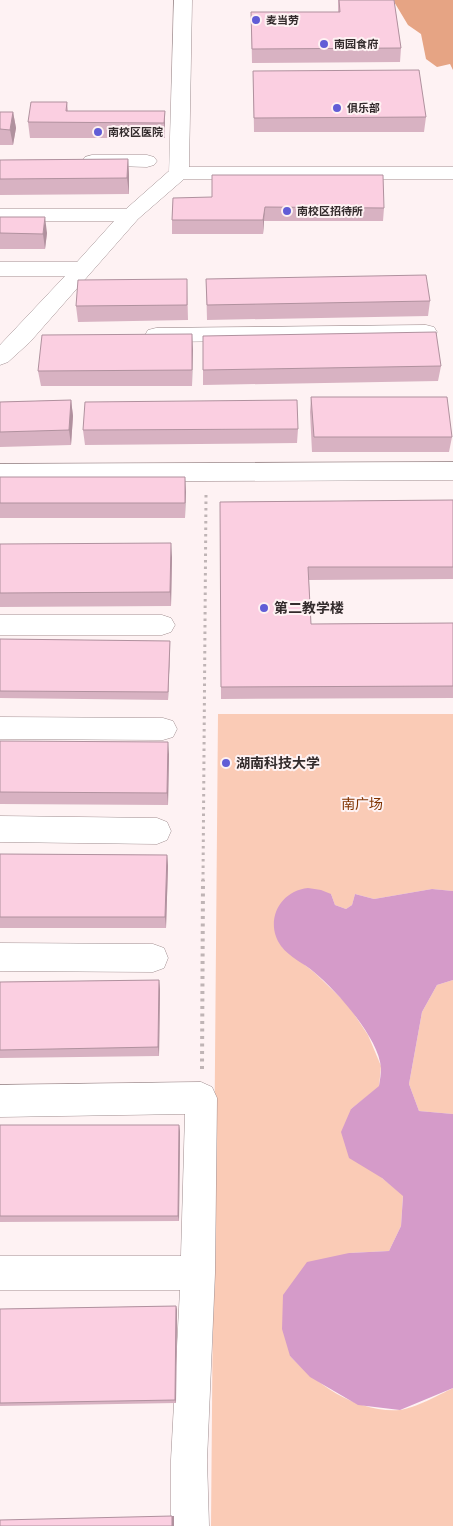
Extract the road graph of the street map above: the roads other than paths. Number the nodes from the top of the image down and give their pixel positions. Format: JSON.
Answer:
{"nodes":[{"id":1,"x":183,"y":0,"type":"edge"},
{"id":2,"x":78,"y":161,"type":"edge"},
{"id":3,"x":147,"y":161,"type":"dead end"},
{"id":4,"x":179,"y":173,"type":"junction"},
{"id":5,"x":453,"y":173,"type":"edge"},
{"id":6,"x":0,"y":215,"type":"edge"},
{"id":7,"x":131,"y":215,"type":"junction"},
{"id":8,"x":0,"y":269,"type":"edge"},
{"id":9,"x":83,"y":269,"type":"junction"},
{"id":10,"x":0,"y":330,"type":"edge"},
{"id":11,"x":426,"y":332,"type":"edge"},
{"id":12,"x":25,"y":334,"type":"junction"},
{"id":13,"x":140,"y":336,"type":"edge"},
{"id":14,"x":51,"y":337,"type":"edge"},
{"id":15,"x":0,"y":357,"type":"edge"},
{"id":16,"x":453,"y":471,"type":"edge"},
{"id":17,"x":0,"y":472,"type":"edge"},
{"id":18,"x":0,"y":625,"type":"edge"},
{"id":19,"x":162,"y":625,"type":"dead end"},
{"id":20,"x":0,"y":728,"type":"edge"},
{"id":21,"x":163,"y":729,"type":"dead end"},
{"id":22,"x":0,"y":829,"type":"edge"},
{"id":23,"x":157,"y":831,"type":"dead end"},
{"id":24,"x":0,"y":957,"type":"edge"},
{"id":25,"x":153,"y":958,"type":"dead end"},
{"id":26,"x":0,"y":1102,"type":"edge"},
{"id":27,"x":0,"y":1273,"type":"edge"},
{"id":28,"x":198,"y":1273,"type":"junction"},
{"id":29,"x":190,"y":1526,"type":"edge"}],
"edges":[{"from":1,"to":4,"type":"street"},
{"from":2,"to":3,"type":"street"},
{"from":4,"to":5,"type":"street"},
{"from":4,"to":7,"type":"street"},
{"from":6,"to":7,"type":"street"},
{"from":7,"to":9,"type":"street"},
{"from":8,"to":9,"type":"street"},
{"from":9,"to":12,"type":"street"},
{"from":10,"to":12,"type":"street"},
{"from":11,"to":13,"type":"street"},
{"from":12,"to":14,"type":"street"},
{"from":12,"to":15,"type":"street"},
{"from":16,"to":17,"type":"street"},
{"from":18,"to":19,"type":"street"},
{"from":20,"to":21,"type":"street"},
{"from":22,"to":23,"type":"street"},
{"from":24,"to":25,"type":"street"},
{"from":26,"to":28,"type":"street"},
{"from":27,"to":28,"type":"street"},
{"from":28,"to":29,"type":"street"}]}
